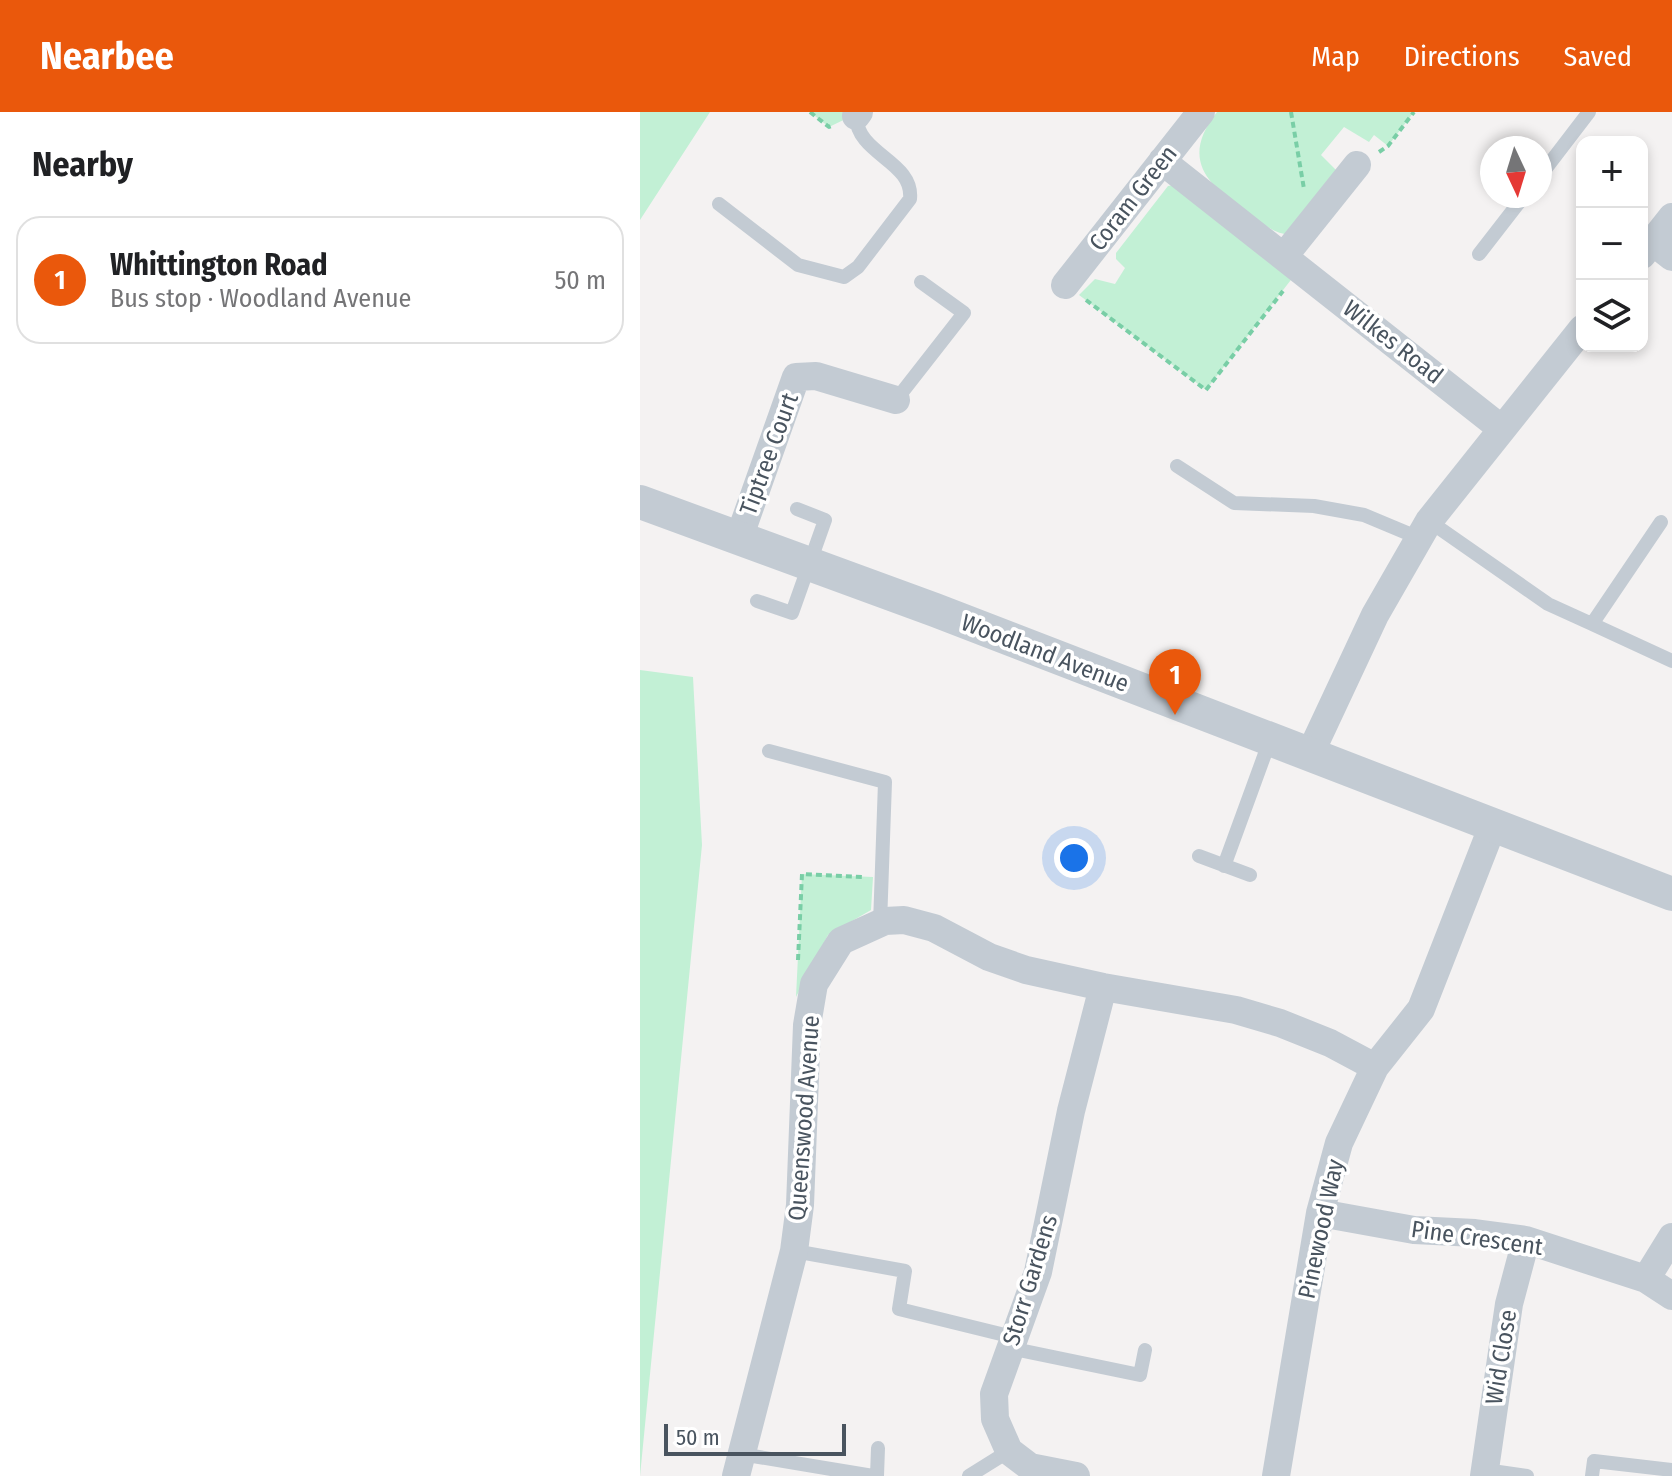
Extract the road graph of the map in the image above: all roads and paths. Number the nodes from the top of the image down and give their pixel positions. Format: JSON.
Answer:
{"nodes":[{"id":1,"x":1201,"y":112,"type":"edge"},
{"id":2,"x":1291,"y":112,"type":"edge"},
{"id":3,"x":1414,"y":112,"type":"edge"},
{"id":4,"x":1589,"y":112,"type":"edge"},
{"id":5,"x":858,"y":114,"type":"edge"},
{"id":6,"x":1552,"y":160,"type":"edge"},
{"id":7,"x":1162,"y":161,"type":"junction"},
{"id":8,"x":1357,"y":165,"type":"joint"},
{"id":9,"x":719,"y":204,"type":"dead end"},
{"id":10,"x":1515,"y":208,"type":"edge"},
{"id":11,"x":1315,"y":217,"type":"junction"},
{"id":12,"x":1672,"y":217,"type":"edge"},
{"id":13,"x":1656,"y":251,"type":"edge"},
{"id":14,"x":1479,"y":254,"type":"dead end"},
{"id":15,"x":1292,"y":261,"type":"junction"},
{"id":16,"x":921,"y":282,"type":"dead end"},
{"id":17,"x":1065,"y":285,"type":"joint"},
{"id":18,"x":1576,"y":336,"type":"edge"},
{"id":19,"x":896,"y":400,"type":"joint"},
{"id":20,"x":1502,"y":429,"type":"junction"},
{"id":21,"x":1177,"y":466,"type":"dead end"},
{"id":22,"x":640,"y":502,"type":"edge"},
{"id":23,"x":797,"y":509,"type":"dead end"},
{"id":24,"x":1661,"y":522,"type":"dead end"},
{"id":25,"x":1424,"y":530,"type":"junction"},
{"id":26,"x":739,"y":538,"type":"junction"},
{"id":27,"x":809,"y":567,"type":"junction"},
{"id":28,"x":757,"y":601,"type":"dead end"},
{"id":29,"x":1592,"y":624,"type":"junction"},
{"id":30,"x":1672,"y":661,"type":"edge"},
{"id":31,"x":1270,"y":740,"type":"junction"},
{"id":32,"x":769,"y":751,"type":"dead end"},
{"id":33,"x":1309,"y":756,"type":"junction"},
{"id":34,"x":1493,"y":825,"type":"junction"},
{"id":35,"x":1199,"y":856,"type":"dead end"},
{"id":36,"x":1224,"y":866,"type":"junction"},
{"id":37,"x":1250,"y":875,"type":"dead end"},
{"id":38,"x":882,"y":877,"type":"junction"},
{"id":39,"x":1672,"y":894,"type":"edge"},
{"id":40,"x":880,"y":924,"type":"junction"},
{"id":41,"x":798,"y":966,"type":"dead end"},
{"id":42,"x":1103,"y":987,"type":"junction"},
{"id":43,"x":1375,"y":1067,"type":"junction"},
{"id":44,"x":1320,"y":1213,"type":"junction"},
{"id":45,"x":1672,"y":1237,"type":"edge"},
{"id":46,"x":1526,"y":1240,"type":"junction"},
{"id":47,"x":794,"y":1251,"type":"junction"},
{"id":48,"x":1646,"y":1279,"type":"junction"},
{"id":49,"x":1672,"y":1296,"type":"edge"},
{"id":50,"x":1011,"y":1343,"type":"junction"},
{"id":51,"x":1145,"y":1350,"type":"dead end"},
{"id":52,"x":878,"y":1448,"type":"dead end"},
{"id":53,"x":1009,"y":1451,"type":"junction"},
{"id":54,"x":738,"y":1465,"type":"edge"},
{"id":55,"x":1672,"y":1470,"type":"edge"},
{"id":56,"x":1484,"y":1473,"type":"edge"},
{"id":57,"x":875,"y":1476,"type":"edge"},
{"id":58,"x":969,"y":1476,"type":"edge"},
{"id":59,"x":1076,"y":1476,"type":"edge"},
{"id":60,"x":1276,"y":1476,"type":"edge"},
{"id":61,"x":1527,"y":1476,"type":"edge"},
{"id":62,"x":1592,"y":1476,"type":"edge"}],
"edges":[{"from":1,"to":7,"type":"street","name":"Coram Green"},
{"from":2,"to":11,"type":"path"},
{"from":3,"to":8,"type":"path"},
{"from":4,"to":6,"type":"lane"},
{"from":5,"to":9,"type":"lane"},
{"from":7,"to":15,"type":"street","name":"Wilkes Road"},
{"from":7,"to":17,"type":"street","name":"Coram Green"},
{"from":8,"to":11,"type":"street"},
{"from":10,"to":14,"type":"lane"},
{"from":11,"to":15,"type":"street"},
{"from":12,"to":13,"type":"street"},
{"from":15,"to":17,"type":"path"},
{"from":15,"to":20,"type":"street","name":"Wilkes Road"},
{"from":16,"to":19,"type":"lane"},
{"from":18,"to":20,"type":"street"},
{"from":19,"to":26,"type":"street","name":"Tiptree Court"},
{"from":20,"to":25,"type":"street"},
{"from":21,"to":25,"type":"lane"},
{"from":22,"to":26,"type":"street","name":"Woodland Avenue"},
{"from":23,"to":27,"type":"lane"},
{"from":24,"to":29,"type":"lane"},
{"from":25,"to":29,"type":"lane"},
{"from":25,"to":33,"type":"street"},
{"from":26,"to":27,"type":"street","name":"Woodland Avenue"},
{"from":27,"to":28,"type":"lane"},
{"from":27,"to":31,"type":"street","name":"Woodland Avenue"},
{"from":29,"to":30,"type":"lane"},
{"from":31,"to":33,"type":"street","name":"Woodland Avenue"},
{"from":31,"to":36,"type":"lane"},
{"from":32,"to":38,"type":"lane"},
{"from":33,"to":34,"type":"street","name":"Woodland Avenue"},
{"from":34,"to":39,"type":"street","name":"Woodland Avenue"},
{"from":34,"to":43,"type":"street","name":"Pinewood Way"},
{"from":35,"to":36,"type":"lane"},
{"from":36,"to":37,"type":"lane"},
{"from":38,"to":40,"type":"lane"},
{"from":38,"to":41,"type":"path"},
{"from":40,"to":42,"type":"street","name":"Queenswood Avenue"},
{"from":40,"to":47,"type":"street","name":"Queenswood Avenue"},
{"from":42,"to":43,"type":"street","name":"Queenswood Avenue"},
{"from":42,"to":50,"type":"street","name":"Storr Gardens"},
{"from":43,"to":44,"type":"street","name":"Pinewood Way"},
{"from":44,"to":46,"type":"street","name":"Pine Crescent"},
{"from":44,"to":60,"type":"street","name":"Pinewood Way"},
{"from":45,"to":48,"type":"street"},
{"from":46,"to":48,"type":"street","name":"Pine Crescent"},
{"from":46,"to":56,"type":"street","name":"Wid Close"},
{"from":47,"to":50,"type":"lane"},
{"from":47,"to":54,"type":"street","name":"Queenswood Avenue"},
{"from":48,"to":49,"type":"street","name":"Pine Crescent"},
{"from":50,"to":51,"type":"lane"},
{"from":50,"to":53,"type":"street","name":"Storr Gardens"},
{"from":52,"to":57,"type":"lane"},
{"from":53,"to":58,"type":"lane"},
{"from":53,"to":59,"type":"street"},
{"from":54,"to":57,"type":"lane"},
{"from":55,"to":62,"type":"lane"},
{"from":56,"to":61,"type":"lane"}]}
